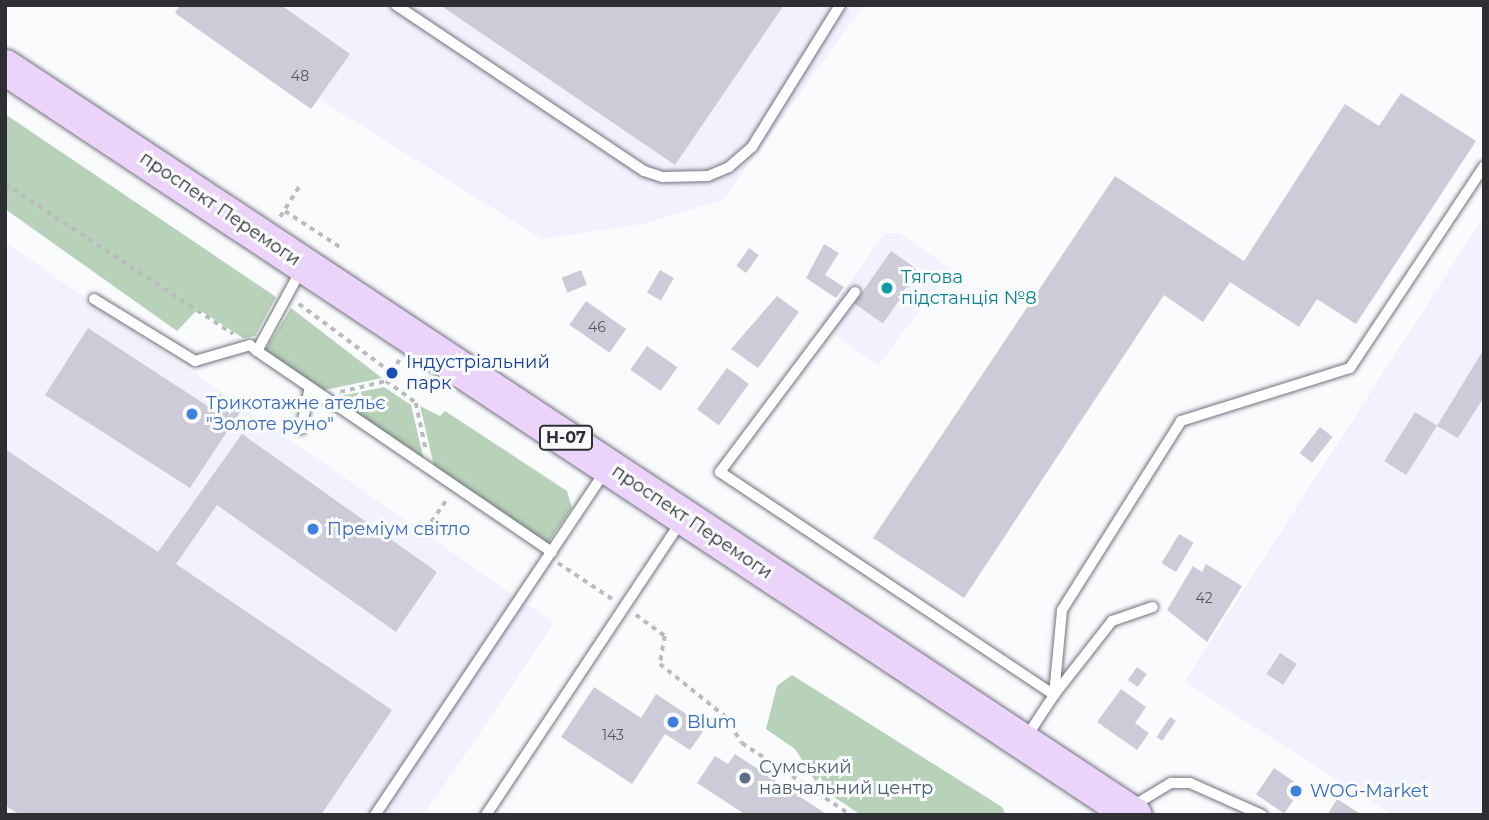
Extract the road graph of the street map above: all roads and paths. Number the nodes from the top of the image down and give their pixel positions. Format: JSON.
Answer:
{"nodes":[{"id":1,"x":396,"y":5,"type":"edge"},
{"id":2,"x":840,"y":5,"type":"edge"},
{"id":3,"x":5,"y":66,"type":"edge"},
{"id":4,"x":1484,"y":166,"type":"edge"},
{"id":5,"x":301,"y":183,"type":"dead end"},
{"id":6,"x":5,"y":184,"type":"edge"},
{"id":7,"x":340,"y":247,"type":"dead end"},
{"id":8,"x":304,"y":265,"type":"junction"},
{"id":9,"x":855,"y":292,"type":"dead end"},
{"id":10,"x":94,"y":299,"type":"dead end"},
{"id":11,"x":301,"y":305,"type":"dead end"},
{"id":12,"x":253,"y":348,"type":"junction"},
{"id":13,"x":386,"y":381,"type":"junction"},
{"id":14,"x":314,"y":394,"type":"junction"},
{"id":15,"x":301,"y":429,"type":"dead end"},
{"id":16,"x":608,"y":466,"type":"junction"},
{"id":17,"x":431,"y":472,"type":"junction"},
{"id":18,"x":456,"y":487,"type":"junction"},
{"id":19,"x":684,"y":516,"type":"junction"},
{"id":20,"x":431,"y":522,"type":"dead end"},
{"id":21,"x":552,"y":552,"type":"junction"},
{"id":22,"x":624,"y":607,"type":"junction"},
{"id":23,"x":1153,"y":607,"type":"dead end"},
{"id":24,"x":1054,"y":695,"type":"junction"},
{"id":25,"x":1022,"y":744,"type":"junction"},
{"id":26,"x":1127,"y":813,"type":"edge"},
{"id":27,"x":375,"y":815,"type":"edge"},
{"id":28,"x":486,"y":815,"type":"edge"},
{"id":29,"x":850,"y":815,"type":"edge"},
{"id":30,"x":1262,"y":815,"type":"edge"}],
"edges":[{"from":1,"to":2,"type":"lane"},
{"from":3,"to":8,"type":"main road","name":"проспект Перемоги","number":"Н-07"},
{"from":4,"to":24,"type":"lane"},
{"from":5,"to":7,"type":"path"},
{"from":6,"to":12,"type":"path"},
{"from":8,"to":12,"type":"lane"},
{"from":8,"to":16,"type":"main road","name":"проспект Перемоги","number":"Н-07"},
{"from":9,"to":24,"type":"lane"},
{"from":10,"to":12,"type":"lane"},
{"from":11,"to":13,"type":"path"},
{"from":12,"to":14,"type":"lane"},
{"from":13,"to":14,"type":"path"},
{"from":13,"to":17,"type":"path"},
{"from":14,"to":15,"type":"lane"},
{"from":14,"to":17,"type":"lane"},
{"from":16,"to":19,"type":"main road","name":"проспект Перемоги","number":"Н-07"},
{"from":16,"to":21,"type":"lane"},
{"from":17,"to":18,"type":"lane"},
{"from":18,"to":20,"type":"path"},
{"from":18,"to":21,"type":"lane"},
{"from":19,"to":22,"type":"lane"},
{"from":19,"to":25,"type":"main road","name":"проспект Перемоги","number":"Н-07"},
{"from":21,"to":22,"type":"path"},
{"from":21,"to":27,"type":"lane"},
{"from":22,"to":28,"type":"lane"},
{"from":22,"to":29,"type":"path"},
{"from":23,"to":24,"type":"lane"},
{"from":24,"to":25,"type":"lane"},
{"from":25,"to":26,"type":"main road","name":"проспект Перемоги","number":"Н-07"},
{"from":26,"to":30,"type":"lane"}]}
